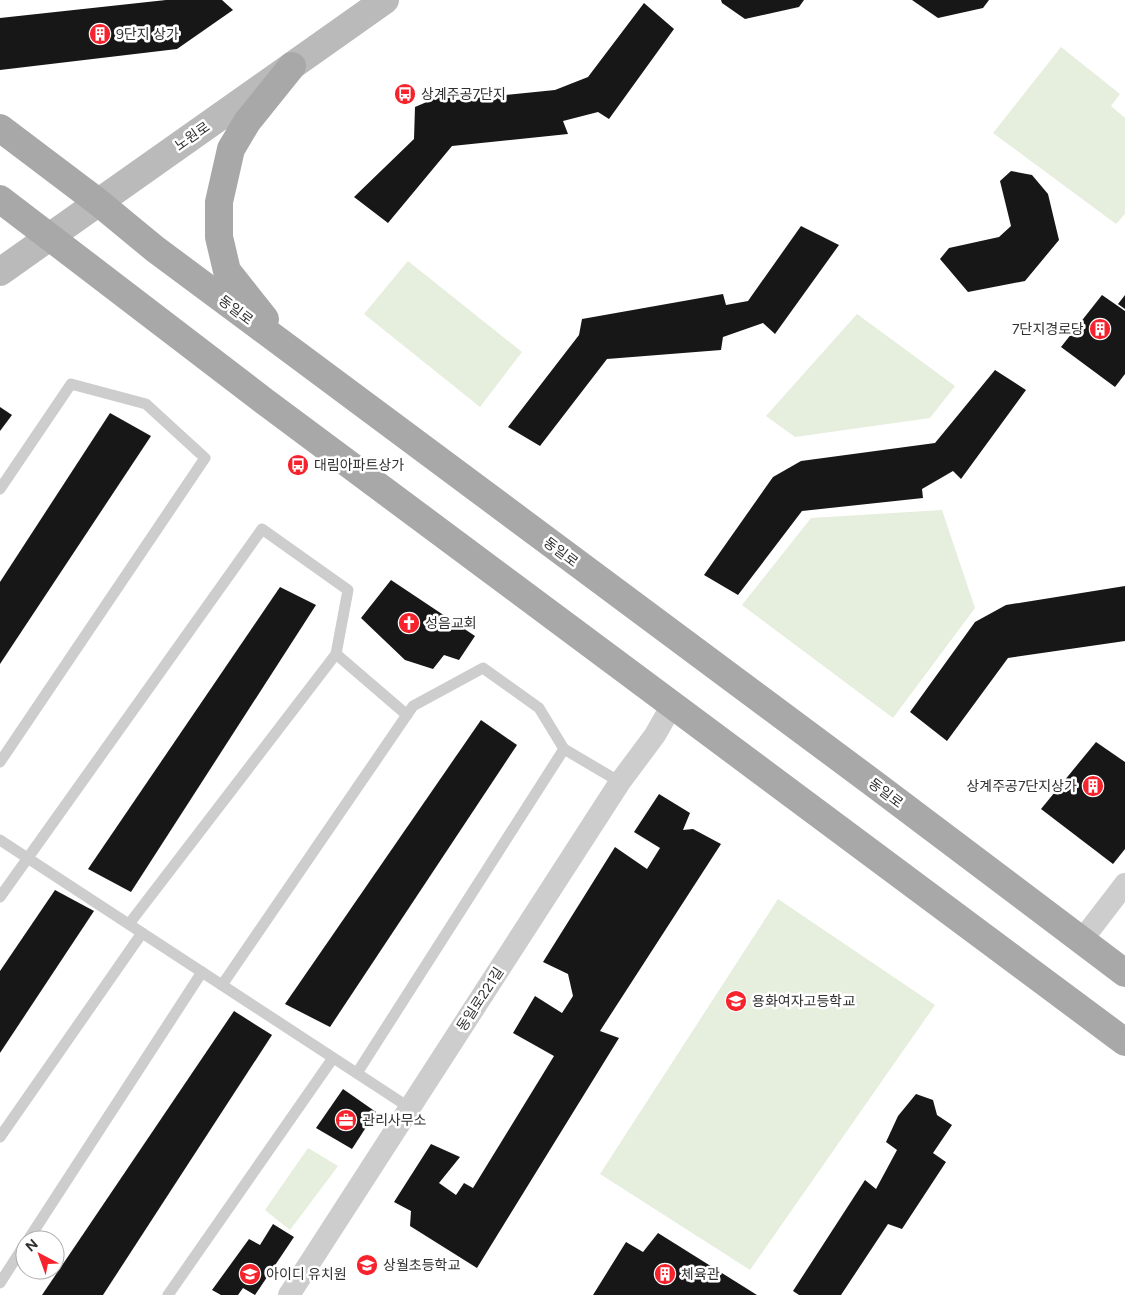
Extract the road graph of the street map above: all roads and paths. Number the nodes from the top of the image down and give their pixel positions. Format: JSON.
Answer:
{"nodes":[{"id":1,"x":385,"y":0,"type":"edge"},
{"id":2,"x":292,"y":66,"type":"junction"},
{"id":3,"x":0,"y":128,"type":"edge"},
{"id":4,"x":0,"y":199,"type":"edge"},
{"id":5,"x":98,"y":202,"type":"junction"},
{"id":6,"x":49,"y":236,"type":"junction"},
{"id":7,"x":0,"y":272,"type":"edge"},
{"id":8,"x":286,"y":346,"type":"junction"},
{"id":9,"x":0,"y":489,"type":"edge"},
{"id":10,"x":336,"y":654,"type":"junction"},
{"id":11,"x":672,"y":705,"type":"junction"},
{"id":12,"x":407,"y":715,"type":"junction"},
{"id":13,"x":564,"y":749,"type":"junction"},
{"id":14,"x":0,"y":762,"type":"edge"},
{"id":15,"x":620,"y":782,"type":"junction"},
{"id":16,"x":0,"y":840,"type":"edge"},
{"id":17,"x":27,"y":858,"type":"junction"},
{"id":18,"x":1125,"y":884,"type":"edge"},
{"id":19,"x":0,"y":897,"type":"edge"},
{"id":20,"x":129,"y":924,"type":"junction"},
{"id":21,"x":142,"y":933,"type":"junction"},
{"id":22,"x":1082,"y":940,"type":"junction"},
{"id":23,"x":202,"y":972,"type":"junction"},
{"id":24,"x":1125,"y":972,"type":"edge"},
{"id":25,"x":222,"y":985,"type":"junction"},
{"id":26,"x":1125,"y":1042,"type":"edge"},
{"id":27,"x":333,"y":1058,"type":"junction"},
{"id":28,"x":357,"y":1074,"type":"junction"},
{"id":29,"x":410,"y":1108,"type":"junction"},
{"id":30,"x":0,"y":1137,"type":"edge"},
{"id":31,"x":34,"y":1230,"type":"edge"},
{"id":32,"x":15,"y":1260,"type":"edge"},
{"id":33,"x":0,"y":1283,"type":"edge"},
{"id":34,"x":168,"y":1295,"type":"edge"},
{"id":35,"x":289,"y":1295,"type":"edge"}],
"edges":[{"from":1,"to":2,"type":"main road","name":"노원로"},
{"from":2,"to":5,"type":"main road","name":"노원로"},
{"from":2,"to":8,"type":"main road"},
{"from":3,"to":5,"type":"main road","name":"동일로"},
{"from":4,"to":6,"type":"main road"},
{"from":5,"to":6,"type":"main road","name":"노원로"},
{"from":5,"to":8,"type":"main road","name":"동일로"},
{"from":6,"to":7,"type":"main road","name":"노원로"},
{"from":6,"to":11,"type":"main road"},
{"from":8,"to":22,"type":"main road","name":"동일로"},
{"from":9,"to":14,"type":"lane"},
{"from":10,"to":12,"type":"lane"},
{"from":10,"to":17,"type":"lane"},
{"from":10,"to":20,"type":"lane"},
{"from":11,"to":15,"type":"street","name":"동일로221길"},
{"from":11,"to":26,"type":"main road"},
{"from":12,"to":13,"type":"lane"},
{"from":12,"to":25,"type":"lane"},
{"from":13,"to":15,"type":"lane"},
{"from":13,"to":28,"type":"lane"},
{"from":15,"to":29,"type":"street","name":"동일로221길"},
{"from":16,"to":17,"type":"lane"},
{"from":17,"to":19,"type":"lane"},
{"from":17,"to":20,"type":"lane"},
{"from":18,"to":22,"type":"street"},
{"from":20,"to":21,"type":"lane"},
{"from":21,"to":23,"type":"lane"},
{"from":21,"to":30,"type":"lane"},
{"from":22,"to":24,"type":"main road","name":"동일로"},
{"from":23,"to":25,"type":"lane"},
{"from":23,"to":31,"type":"lane"},
{"from":25,"to":27,"type":"lane"},
{"from":27,"to":28,"type":"lane"},
{"from":27,"to":34,"type":"lane"},
{"from":28,"to":29,"type":"lane"},
{"from":29,"to":35,"type":"street","name":"동일로221길"},
{"from":32,"to":33,"type":"lane"}]}
